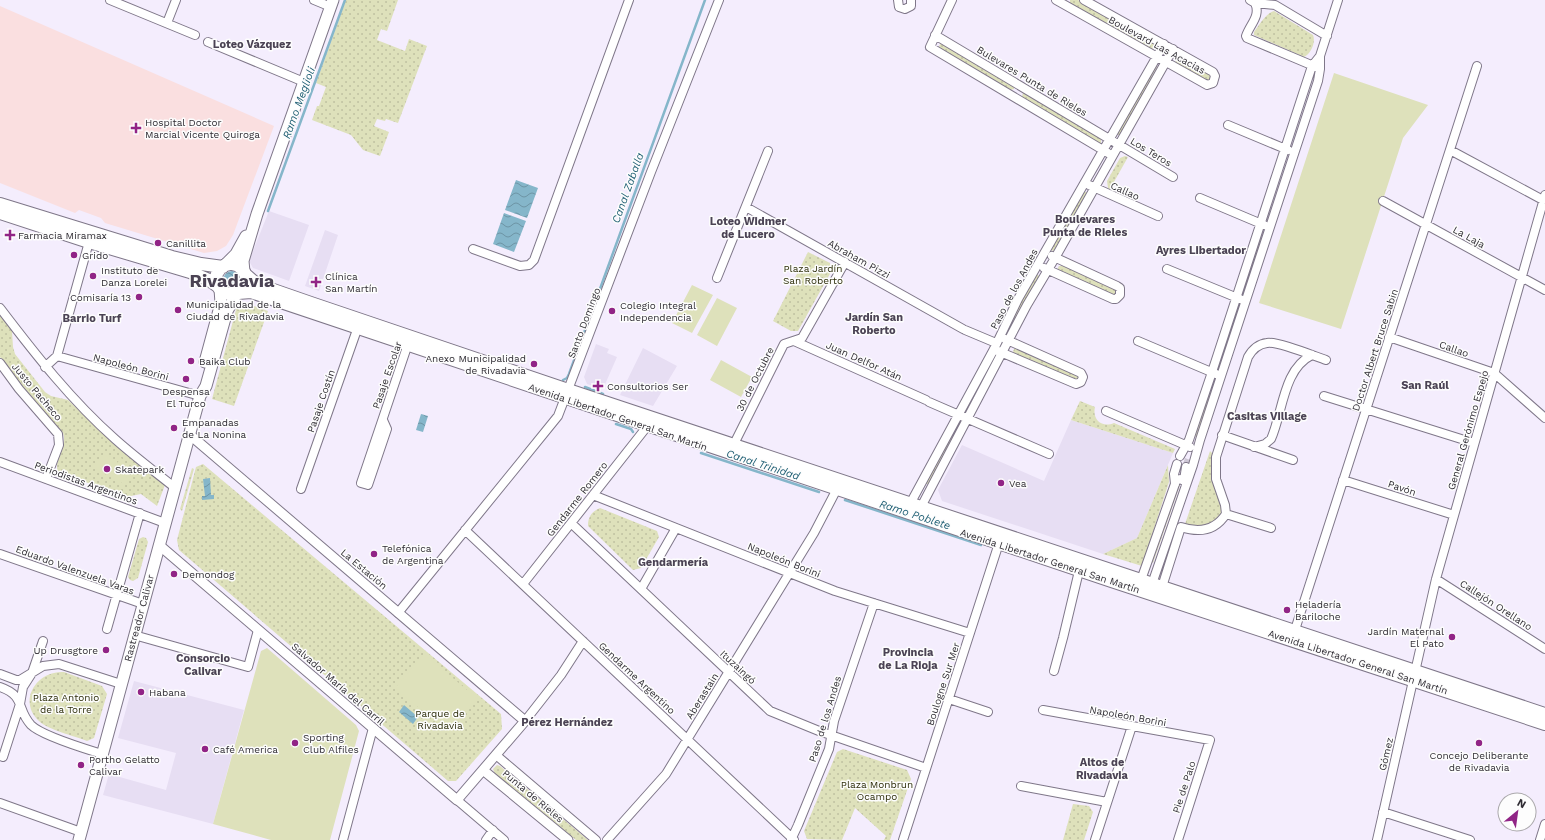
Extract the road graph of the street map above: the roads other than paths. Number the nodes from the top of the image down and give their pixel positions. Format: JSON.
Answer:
{"nodes":[{"id":1,"x":110,"y":0,"type":"edge"},
{"id":2,"x":176,"y":0,"type":"edge"},
{"id":3,"x":314,"y":0,"type":"edge"},
{"id":4,"x":629,"y":0,"type":"edge"},
{"id":5,"x":720,"y":0,"type":"edge"},
{"id":6,"x":898,"y":0,"type":"edge"},
{"id":7,"x":911,"y":0,"type":"edge"},
{"id":8,"x":952,"y":0,"type":"edge"},
{"id":9,"x":1084,"y":0,"type":"edge"},
{"id":10,"x":1338,"y":0,"type":"edge"},
{"id":11,"x":1061,"y":1,"type":"edge"},
{"id":12,"x":1253,"y":2,"type":"edge"},
{"id":13,"x":332,"y":4,"type":"edge"},
{"id":14,"x":167,"y":23,"type":"junction"},
{"id":15,"x":195,"y":35,"type":"dead end"},
{"id":16,"x":935,"y":35,"type":"junction"},
{"id":17,"x":1327,"y":36,"type":"junction"},
{"id":18,"x":208,"y":42,"type":"dead end"},
{"id":19,"x":1164,"y":44,"type":"junction"},
{"id":20,"x":1173,"y":49,"type":"junction"},
{"id":21,"x":1156,"y":56,"type":"junction"},
{"id":22,"x":1320,"y":56,"type":"junction"},
{"id":23,"x":1166,"y":62,"type":"junction"},
{"id":24,"x":1312,"y":66,"type":"junction"},
{"id":25,"x":1477,"y":66,"type":"dead end"},
{"id":26,"x":1320,"y":69,"type":"junction"},
{"id":27,"x":304,"y":82,"type":"junction"},
{"id":28,"x":1020,"y":85,"type":"junction"},
{"id":29,"x":1014,"y":97,"type":"junction"},
{"id":30,"x":1228,"y":125,"type":"dead end"},
{"id":31,"x":1110,"y":139,"type":"junction"},
{"id":32,"x":1119,"y":144,"type":"junction"},
{"id":33,"x":1284,"y":149,"type":"junction"},
{"id":34,"x":1450,"y":150,"type":"junction"},
{"id":35,"x":768,"y":151,"type":"dead end"},
{"id":36,"x":1104,"y":151,"type":"junction"},
{"id":37,"x":1294,"y":153,"type":"junction"},
{"id":38,"x":1113,"y":156,"type":"junction"},
{"id":39,"x":1173,"y":177,"type":"dead end"},
{"id":40,"x":1085,"y":183,"type":"junction"},
{"id":41,"x":1094,"y":188,"type":"junction"},
{"id":42,"x":1544,"y":197,"type":"edge"},
{"id":43,"x":1200,"y":198,"type":"dead end"},
{"id":44,"x":1383,"y":201,"type":"dead end"},
{"id":45,"x":0,"y":204,"type":"edge"},
{"id":46,"x":746,"y":207,"type":"junction"},
{"id":47,"x":0,"y":213,"type":"edge"},
{"id":48,"x":257,"y":214,"type":"junction"},
{"id":49,"x":1158,"y":216,"type":"dead end"},
{"id":50,"x":1260,"y":224,"type":"junction"},
{"id":51,"x":1426,"y":224,"type":"junction"},
{"id":52,"x":1269,"y":228,"type":"junction"},
{"id":53,"x":89,"y":242,"type":"junction"},
{"id":54,"x":473,"y":249,"type":"dead end"},
{"id":55,"x":1045,"y":253,"type":"junction"},
{"id":56,"x":1055,"y":258,"type":"junction"},
{"id":57,"x":845,"y":262,"type":"junction"},
{"id":58,"x":1038,"y":265,"type":"junction"},
{"id":59,"x":224,"y":266,"type":"junction"},
{"id":60,"x":1167,"y":269,"type":"dead end"},
{"id":61,"x":1048,"y":270,"type":"junction"},
{"id":62,"x":244,"y":273,"type":"junction"},
{"id":63,"x":1521,"y":277,"type":"junction"},
{"id":64,"x":717,"y":278,"type":"dead end"},
{"id":65,"x":219,"y":288,"type":"junction"},
{"id":66,"x":1545,"y":290,"type":"edge"},
{"id":67,"x":237,"y":293,"type":"junction"},
{"id":68,"x":1237,"y":298,"type":"junction"},
{"id":69,"x":1246,"y":302,"type":"junction"},
{"id":70,"x":0,"y":308,"type":"edge"},
{"id":71,"x":359,"y":324,"type":"junction"},
{"id":72,"x":1389,"y":337,"type":"junction"},
{"id":73,"x":1009,"y":340,"type":"junction"},
{"id":74,"x":409,"y":341,"type":"junction"},
{"id":75,"x":794,"y":341,"type":"junction"},
{"id":76,"x":1138,"y":341,"type":"dead end"},
{"id":77,"x":997,"y":343,"type":"junction"},
{"id":78,"x":1003,"y":352,"type":"junction"},
{"id":79,"x":1312,"y":355,"type":"junction"},
{"id":80,"x":57,"y":356,"type":"junction"},
{"id":81,"x":1326,"y":360,"type":"dead end"},
{"id":82,"x":0,"y":363,"type":"edge"},
{"id":83,"x":45,"y":367,"type":"junction"},
{"id":84,"x":1212,"y":372,"type":"junction"},
{"id":85,"x":1494,"y":373,"type":"junction"},
{"id":86,"x":1222,"y":376,"type":"junction"},
{"id":87,"x":567,"y":395,"type":"junction"},
{"id":88,"x":200,"y":396,"type":"junction"},
{"id":89,"x":1324,"y":396,"type":"dead end"},
{"id":90,"x":1366,"y":409,"type":"junction"},
{"id":91,"x":1106,"y":411,"type":"dead end"},
{"id":92,"x":959,"y":415,"type":"junction"},
{"id":93,"x":1545,"y":418,"type":"edge"},
{"id":94,"x":968,"y":419,"type":"junction"},
{"id":95,"x":383,"y":420,"type":"junction"},
{"id":96,"x":650,"y":423,"type":"junction"},
{"id":97,"x":189,"y":434,"type":"junction"},
{"id":98,"x":1222,"y":436,"type":"junction"},
{"id":99,"x":1474,"y":443,"type":"junction"},
{"id":100,"x":1186,"y":446,"type":"junction"},
{"id":101,"x":1254,"y":446,"type":"junction"},
{"id":102,"x":731,"y":449,"type":"junction"},
{"id":103,"x":1196,"y":450,"type":"junction"},
{"id":104,"x":1049,"y":454,"type":"dead end"},
{"id":105,"x":1293,"y":460,"type":"dead end"},
{"id":106,"x":0,"y":462,"type":"edge"},
{"id":107,"x":46,"y":479,"type":"junction"},
{"id":108,"x":1343,"y":480,"type":"junction"},
{"id":109,"x":1185,"y":483,"type":"junction"},
{"id":110,"x":1174,"y":484,"type":"junction"},
{"id":111,"x":839,"y":485,"type":"junction"},
{"id":112,"x":174,"y":486,"type":"junction"},
{"id":113,"x":301,"y":489,"type":"dead end"},
{"id":114,"x":593,"y":495,"type":"junction"},
{"id":115,"x":916,"y":505,"type":"junction"},
{"id":116,"x":140,"y":513,"type":"junction"},
{"id":117,"x":1226,"y":514,"type":"junction"},
{"id":118,"x":1454,"y":515,"type":"junction"},
{"id":119,"x":164,"y":523,"type":"junction"},
{"id":120,"x":571,"y":523,"type":"junction"},
{"id":121,"x":676,"y":528,"type":"junction"},
{"id":122,"x":1271,"y":528,"type":"dead end"},
{"id":123,"x":465,"y":530,"type":"junction"},
{"id":124,"x":1001,"y":539,"type":"junction"},
{"id":125,"x":159,"y":545,"type":"junction"},
{"id":126,"x":0,"y":554,"type":"edge"},
{"id":127,"x":1079,"y":571,"type":"junction"},
{"id":128,"x":790,"y":573,"type":"junction"},
{"id":129,"x":1436,"y":579,"type":"junction"},
{"id":130,"x":523,"y":584,"type":"junction"},
{"id":131,"x":1152,"y":584,"type":"junction"},
{"id":132,"x":641,"y":589,"type":"junction"},
{"id":133,"x":117,"y":595,"type":"junction"},
{"id":134,"x":874,"y":603,"type":"junction"},
{"id":135,"x":142,"y":604,"type":"junction"},
{"id":136,"x":398,"y":613,"type":"junction"},
{"id":137,"x":107,"y":629,"type":"dead end"},
{"id":138,"x":258,"y":630,"type":"junction"},
{"id":139,"x":970,"y":633,"type":"junction"},
{"id":140,"x":134,"y":634,"type":"junction"},
{"id":141,"x":1293,"y":635,"type":"junction"},
{"id":142,"x":44,"y":641,"type":"dead end"},
{"id":143,"x":583,"y":641,"type":"junction"},
{"id":144,"x":1545,"y":649,"type":"edge"},
{"id":145,"x":1054,"y":671,"type":"dead end"},
{"id":146,"x":728,"y":672,"type":"junction"},
{"id":147,"x":32,"y":673,"type":"junction"},
{"id":148,"x":0,"y":674,"type":"edge"},
{"id":149,"x":1414,"y":676,"type":"junction"},
{"id":150,"x":121,"y":684,"type":"junction"},
{"id":151,"x":0,"y":687,"type":"edge"},
{"id":152,"x":949,"y":699,"type":"junction"},
{"id":153,"x":20,"y":704,"type":"junction"},
{"id":154,"x":1043,"y":710,"type":"dead end"},
{"id":155,"x":988,"y":712,"type":"dead end"},
{"id":156,"x":1545,"y":714,"type":"edge"},
{"id":157,"x":525,"y":721,"type":"junction"},
{"id":158,"x":1545,"y":724,"type":"edge"},
{"id":159,"x":1132,"y":726,"type":"junction"},
{"id":160,"x":373,"y":728,"type":"junction"},
{"id":161,"x":831,"y":735,"type":"junction"},
{"id":162,"x":687,"y":740,"type":"junction"},
{"id":163,"x":1210,"y":740,"type":"joint"},
{"id":164,"x":102,"y":754,"type":"junction"},
{"id":165,"x":496,"y":755,"type":"junction"},
{"id":166,"x":3,"y":757,"type":"dead end"},
{"id":167,"x":926,"y":768,"type":"junction"},
{"id":168,"x":483,"y":770,"type":"junction"},
{"id":169,"x":1021,"y":786,"type":"dead end"},
{"id":170,"x":457,"y":800,"type":"junction"},
{"id":171,"x":1107,"y":802,"type":"junction"},
{"id":172,"x":0,"y":803,"type":"edge"},
{"id":173,"x":1383,"y":812,"type":"junction"},
{"id":174,"x":1545,"y":824,"type":"edge"},
{"id":175,"x":493,"y":830,"type":"junction"},
{"id":176,"x":80,"y":836,"type":"edge"},
{"id":177,"x":792,"y":839,"type":"edge"},
{"id":178,"x":343,"y":840,"type":"edge"},
{"id":179,"x":486,"y":840,"type":"edge"},
{"id":180,"x":504,"y":840,"type":"edge"},
{"id":181,"x":568,"y":840,"type":"edge"},
{"id":182,"x":596,"y":840,"type":"edge"},
{"id":183,"x":607,"y":840,"type":"edge"},
{"id":184,"x":902,"y":840,"type":"edge"},
{"id":185,"x":1095,"y":840,"type":"edge"},
{"id":186,"x":1178,"y":840,"type":"edge"},
{"id":187,"x":1377,"y":840,"type":"edge"},
{"id":188,"x":1470,"y":840,"type":"edge"},
{"id":189,"x":1540,"y":840,"type":"edge"}],
"edges":[{"from":1,"to":14,"type":"street"},
{"from":2,"to":14,"type":"street"},
{"from":3,"to":13,"type":"street"},
{"from":4,"to":54,"type":"street"},
{"from":5,"to":87,"type":"street","name":"Santo Domingo"},
{"from":6,"to":7,"type":"street"},
{"from":8,"to":16,"type":"street"},
{"from":9,"to":19,"type":"street","name":"Boulevard Las Acacias"},
{"from":10,"to":17,"type":"street"},
{"from":11,"to":21,"type":"street","name":"Boulevard Las Acacias"},
{"from":12,"to":17,"type":"street"},
{"from":12,"to":24,"type":"street"},
{"from":13,"to":27,"type":"main road"},
{"from":14,"to":15,"type":"street"},
{"from":16,"to":28,"type":"street","name":"Bulevares Punta de Rieles"},
{"from":16,"to":29,"type":"street"},
{"from":17,"to":22,"type":"street"},
{"from":18,"to":27,"type":"street"},
{"from":19,"to":20,"type":"street","name":"Boulevard Las Acacias"},
{"from":19,"to":21,"type":"street","name":"Paso de los Andes"},
{"from":20,"to":23,"type":"street","name":"Paso de los Andes"},
{"from":20,"to":23,"type":"street","name":"Boulevard Las Acacias"},
{"from":21,"to":23,"type":"street","name":"Boulevard Las Acacias"},
{"from":21,"to":31,"type":"street","name":"Paso de los Andes"},
{"from":22,"to":24,"type":"street"},
{"from":22,"to":26,"type":"street"},
{"from":23,"to":32,"type":"street","name":"Paso de los Andes"},
{"from":24,"to":26,"type":"street"},
{"from":24,"to":33,"type":"street"},
{"from":25,"to":34,"type":"street","name":"Doctor Albert Bruce Sabin"},
{"from":26,"to":37,"type":"street"},
{"from":27,"to":48,"type":"main road"},
{"from":28,"to":29,"type":"street"},
{"from":28,"to":31,"type":"street","name":"Bulevares Punta de Rieles"},
{"from":29,"to":36,"type":"street"},
{"from":30,"to":33,"type":"street"},
{"from":31,"to":32,"type":"street","name":"Bulevares Punta de Rieles"},
{"from":31,"to":36,"type":"street","name":"Paso de los Andes"},
{"from":32,"to":38,"type":"street","name":"Paso de los Andes"},
{"from":32,"to":39,"type":"street","name":"Los Teros"},
{"from":33,"to":37,"type":"street"},
{"from":33,"to":50,"type":"street"},
{"from":34,"to":42,"type":"street"},
{"from":34,"to":51,"type":"street","name":"Doctor Albert Bruce Sabin"},
{"from":35,"to":46,"type":"street"},
{"from":36,"to":38,"type":"street"},
{"from":36,"to":40,"type":"street","name":"Paso de los Andes"},
{"from":37,"to":52,"type":"street"},
{"from":38,"to":41,"type":"street","name":"Paso de los Andes"},
{"from":40,"to":41,"type":"street","name":"Callao"},
{"from":40,"to":55,"type":"street","name":"Paso de los Andes"},
{"from":41,"to":49,"type":"street","name":"Callao"},
{"from":41,"to":56,"type":"street","name":"Paso de los Andes"},
{"from":42,"to":63,"type":"street","name":"General Gerónimo Espejo"},
{"from":43,"to":50,"type":"street"},
{"from":44,"to":51,"type":"street","name":"La Laja"},
{"from":45,"to":59,"type":"main road"},
{"from":46,"to":57,"type":"street","name":"Abraham Pizzi"},
{"from":46,"to":64,"type":"street"},
{"from":47,"to":53,"type":"main road"},
{"from":48,"to":59,"type":"main road"},
{"from":48,"to":62,"type":"main road"},
{"from":50,"to":52,"type":"street"},
{"from":50,"to":68,"type":"street"},
{"from":51,"to":63,"type":"street","name":"La Laja"},
{"from":51,"to":72,"type":"street","name":"Doctor Albert Bruce Sabin"},
{"from":52,"to":69,"type":"street"},
{"from":53,"to":65,"type":"main road"},
{"from":53,"to":80,"type":"street"},
{"from":55,"to":56,"type":"street"},
{"from":55,"to":58,"type":"street","name":"Paso de los Andes"},
{"from":56,"to":61,"type":"street","name":"Paso de los Andes"},
{"from":56,"to":61,"type":"street"},
{"from":57,"to":75,"type":"street","name":"30 de Octubre"},
{"from":57,"to":77,"type":"street","name":"Abraham Pizzi"},
{"from":58,"to":61,"type":"street"},
{"from":58,"to":77,"type":"street","name":"Paso de los Andes"},
{"from":59,"to":62,"type":"main road"},
{"from":59,"to":65,"type":"main road"},
{"from":60,"to":68,"type":"street"},
{"from":61,"to":73,"type":"street","name":"Paso de los Andes"},
{"from":62,"to":67,"type":"main road"},
{"from":62,"to":71,"type":"main road","name":"Avenida Libertador General San Martín"},
{"from":63,"to":66,"type":"street","name":"La Laja"},
{"from":63,"to":85,"type":"street","name":"General Gerónimo Espejo"},
{"from":65,"to":67,"type":"main road"},
{"from":65,"to":88,"type":"main road","name":"Rastreador Calivar"},
{"from":67,"to":71,"type":"main road","name":"Avenida Libertador General San Martín"},
{"from":67,"to":88,"type":"main road","name":"Rastreador Calivar"},
{"from":68,"to":69,"type":"street"},
{"from":68,"to":84,"type":"street"},
{"from":69,"to":86,"type":"street"},
{"from":70,"to":83,"type":"street"},
{"from":71,"to":74,"type":"main road","name":"Avenida Libertador General San Martín"},
{"from":71,"to":113,"type":"street","name":"Pasaje Costín"},
{"from":72,"to":85,"type":"street","name":"Callao"},
{"from":72,"to":90,"type":"street","name":"Doctor Albert Bruce Sabin"},
{"from":73,"to":77,"type":"street","name":"Abraham Pizzi"},
{"from":73,"to":78,"type":"street","name":"Paso de los Andes"},
{"from":73,"to":78,"type":"street","name":"Abraham Pizzi"},
{"from":74,"to":87,"type":"main road","name":"Avenida Libertador General San Martín"},
{"from":74,"to":95,"type":"street","name":"Pasaje Escolar"},
{"from":75,"to":92,"type":"street","name":"Juan Delfor Atán"},
{"from":75,"to":102,"type":"street","name":"30 de Octubre"},
{"from":76,"to":84,"type":"street"},
{"from":77,"to":78,"type":"street","name":"Abraham Pizzi"},
{"from":77,"to":92,"type":"street","name":"Paso de los Andes"},
{"from":78,"to":94,"type":"street","name":"Paso de los Andes"},
{"from":79,"to":81,"type":"street"},
{"from":79,"to":98,"type":"street"},
{"from":79,"to":101,"type":"street"},
{"from":80,"to":83,"type":"street"},
{"from":80,"to":88,"type":"street","name":"Napoleón Borini"},
{"from":82,"to":107,"type":"street","name":"Justo Pacheco"},
{"from":83,"to":112,"type":"street"},
{"from":84,"to":86,"type":"street"},
{"from":84,"to":100,"type":"street"},
{"from":85,"to":93,"type":"street","name":"Callao"},
{"from":85,"to":99,"type":"street","name":"General Gerónimo Espejo"},
{"from":86,"to":103,"type":"street"},
{"from":87,"to":96,"type":"main road","name":"Avenida Libertador General San Martín"},
{"from":87,"to":123,"type":"street","name":"Santo Domingo"},
{"from":88,"to":97,"type":"main road","name":"Rastreador Calivar"},
{"from":89,"to":90,"type":"street"},
{"from":90,"to":99,"type":"street"},
{"from":90,"to":108,"type":"street","name":"Doctor Albert Bruce Sabin"},
{"from":91,"to":100,"type":"street"},
{"from":92,"to":94,"type":"street","name":"Juan Delfor Atán"},
{"from":92,"to":115,"type":"street","name":"Paso de los Andes"},
{"from":94,"to":104,"type":"street","name":"Juan Delfor Atán"},
{"from":94,"to":115,"type":"street","name":"Paso de los Andes"},
{"from":95,"to":95,"type":"street","name":"Pasaje Escolar"},
{"from":96,"to":102,"type":"main road","name":"Avenida Libertador General San Martín"},
{"from":96,"to":114,"type":"street","name":"Gendarme Romero"},
{"from":97,"to":112,"type":"main road","name":"Rastreador Calivar"},
{"from":97,"to":136,"type":"street","name":"La Estación"},
{"from":98,"to":101,"type":"street"},
{"from":98,"to":117,"type":"street"},
{"from":99,"to":118,"type":"street","name":"General Gerónimo Espejo"},
{"from":100,"to":103,"type":"street"},
{"from":100,"to":110,"type":"street"},
{"from":101,"to":105,"type":"street"},
{"from":102,"to":111,"type":"main road","name":"Avenida Libertador General San Martín"},
{"from":103,"to":109,"type":"street"},
{"from":103,"to":109,"type":"street"},
{"from":106,"to":107,"type":"street","name":"Periodistas Argentinos"},
{"from":107,"to":116,"type":"street","name":"Periodistas Argentinos"},
{"from":108,"to":118,"type":"street","name":"Pavón"},
{"from":108,"to":141,"type":"street","name":"Doctor Albert Bruce Sabin"},
{"from":109,"to":110,"type":"street"},
{"from":109,"to":131,"type":"street"},
{"from":110,"to":131,"type":"street"},
{"from":111,"to":115,"type":"main road","name":"Avenida Libertador General San Martín"},
{"from":111,"to":124,"type":"main road","name":"Avenida Libertador General San Martín"},
{"from":111,"to":128,"type":"street","name":"Aberastain"},
{"from":112,"to":119,"type":"main road","name":"Rastreador Calivar"},
{"from":114,"to":120,"type":"street","name":"Gendarme Romero"},
{"from":114,"to":121,"type":"street","name":"Napoleón Borini"},
{"from":115,"to":124,"type":"main road","name":"Avenida Libertador General San Martín"},
{"from":116,"to":119,"type":"street","name":"Periodistas Argentinos"},
{"from":116,"to":133,"type":"street"},
{"from":117,"to":122,"type":"street"},
{"from":117,"to":131,"type":"street"},
{"from":118,"to":129,"type":"street","name":"General Gerónimo Espejo"},
{"from":119,"to":125,"type":"main road","name":"Rastreador Calivar"},
{"from":120,"to":130,"type":"street","name":"Gendarme Romero"},
{"from":120,"to":132,"type":"street","name":"Ituzaingó"},
{"from":121,"to":128,"type":"street","name":"Napoleón Borini"},
{"from":121,"to":132,"type":"street"},
{"from":123,"to":130,"type":"street","name":"Gendarme Argentino"},
{"from":123,"to":136,"type":"street","name":"Santo Domingo"},
{"from":124,"to":127,"type":"main road","name":"Avenida Libertador General San Martín"},
{"from":124,"to":131,"type":"main road","name":"Avenida Libertador General San Martín"},
{"from":124,"to":139,"type":"street","name":"Boulogne Sur Mer"},
{"from":125,"to":135,"type":"main road","name":"Rastreador Calivar"},
{"from":125,"to":138,"type":"street","name":"Salvador María del Carril"},
{"from":126,"to":133,"type":"street","name":"Eduardo Valenzuela Varas"},
{"from":127,"to":141,"type":"main road","name":"Avenida Libertador General San Martín"},
{"from":127,"to":145,"type":"street"},
{"from":128,"to":134,"type":"street","name":"Napoleón Borini"},
{"from":128,"to":146,"type":"street","name":"Aberastain"},
{"from":129,"to":144,"type":"street","name":"Callejón Orellano"},
{"from":129,"to":149,"type":"street","name":"General Gerónimo Espejo"},
{"from":130,"to":143,"type":"street","name":"Gendarme Argentino"},
{"from":131,"to":141,"type":"main road","name":"Avenida Libertador General San Martín"},
{"from":132,"to":146,"type":"street","name":"Ituzaingó"},
{"from":133,"to":135,"type":"street","name":"Eduardo Valenzuela Varas"},
{"from":133,"to":137,"type":"street"},
{"from":134,"to":139,"type":"street","name":"Napoleón Borini"},
{"from":134,"to":161,"type":"street","name":"Paso de los Andes"},
{"from":135,"to":140,"type":"main road","name":"Rastreador Calivar"},
{"from":136,"to":157,"type":"street","name":"La Estación"},
{"from":138,"to":140,"type":"street"},
{"from":138,"to":160,"type":"street","name":"Salvador María del Carril"},
{"from":139,"to":152,"type":"street","name":"Boulogne Sur Mer"},
{"from":140,"to":150,"type":"main road","name":"Rastreador Calivar"},
{"from":141,"to":149,"type":"main road","name":"Avenida Libertador General San Martín"},
{"from":142,"to":147,"type":"street"},
{"from":143,"to":157,"type":"street"},
{"from":143,"to":162,"type":"street","name":"Gendarme Argentino"},
{"from":146,"to":161,"type":"street","name":"Ituzaingó"},
{"from":146,"to":162,"type":"street","name":"Aberastain"},
{"from":147,"to":148,"type":"street"},
{"from":147,"to":150,"type":"street"},
{"from":147,"to":153,"type":"street"},
{"from":149,"to":156,"type":"main road","name":"Avenida Libertador General San Martín"},
{"from":149,"to":158,"type":"main road","name":"Avenida Libertador General San Martín"},
{"from":149,"to":173,"type":"street","name":"Gómez"},
{"from":150,"to":164,"type":"main road","name":"Rastreador Calivar"},
{"from":151,"to":153,"type":"street"},
{"from":152,"to":155,"type":"street"},
{"from":152,"to":167,"type":"street","name":"Boulogne Sur Mer"},
{"from":153,"to":164,"type":"street"},
{"from":153,"to":166,"type":"street"},
{"from":154,"to":159,"type":"street","name":"Napoleón Borini"},
{"from":157,"to":165,"type":"street"},
{"from":159,"to":163,"type":"street","name":"Napoleón Borini"},
{"from":159,"to":171,"type":"street"},
{"from":160,"to":170,"type":"street","name":"Salvador María del Carril"},
{"from":160,"to":178,"type":"street"},
{"from":161,"to":167,"type":"street","name":"Ituzaingó"},
{"from":161,"to":177,"type":"street","name":"Paso de los Andes"},
{"from":162,"to":177,"type":"street","name":"Gendarme Argentino"},
{"from":162,"to":183,"type":"street","name":"Aberastain"},
{"from":163,"to":186,"type":"street","name":"Pie de Palo"},
{"from":164,"to":176,"type":"main road","name":"Rastreador Calivar"},
{"from":165,"to":168,"type":"street"},
{"from":165,"to":182,"type":"street"},
{"from":167,"to":184,"type":"street","name":"Boulogne Sur Mer"},
{"from":168,"to":170,"type":"street"},
{"from":168,"to":181,"type":"street","name":"Punta de Rieles"},
{"from":169,"to":171,"type":"street"},
{"from":170,"to":175,"type":"street","name":"Salvador María del Carril"},
{"from":171,"to":185,"type":"street"},
{"from":172,"to":176,"type":"street"},
{"from":173,"to":187,"type":"street","name":"Gómez"},
{"from":173,"to":188,"type":"street"},
{"from":174,"to":189,"type":"street"},
{"from":175,"to":179,"type":"street"},
{"from":175,"to":180,"type":"street","name":"Salvador María del Carril"}]}
